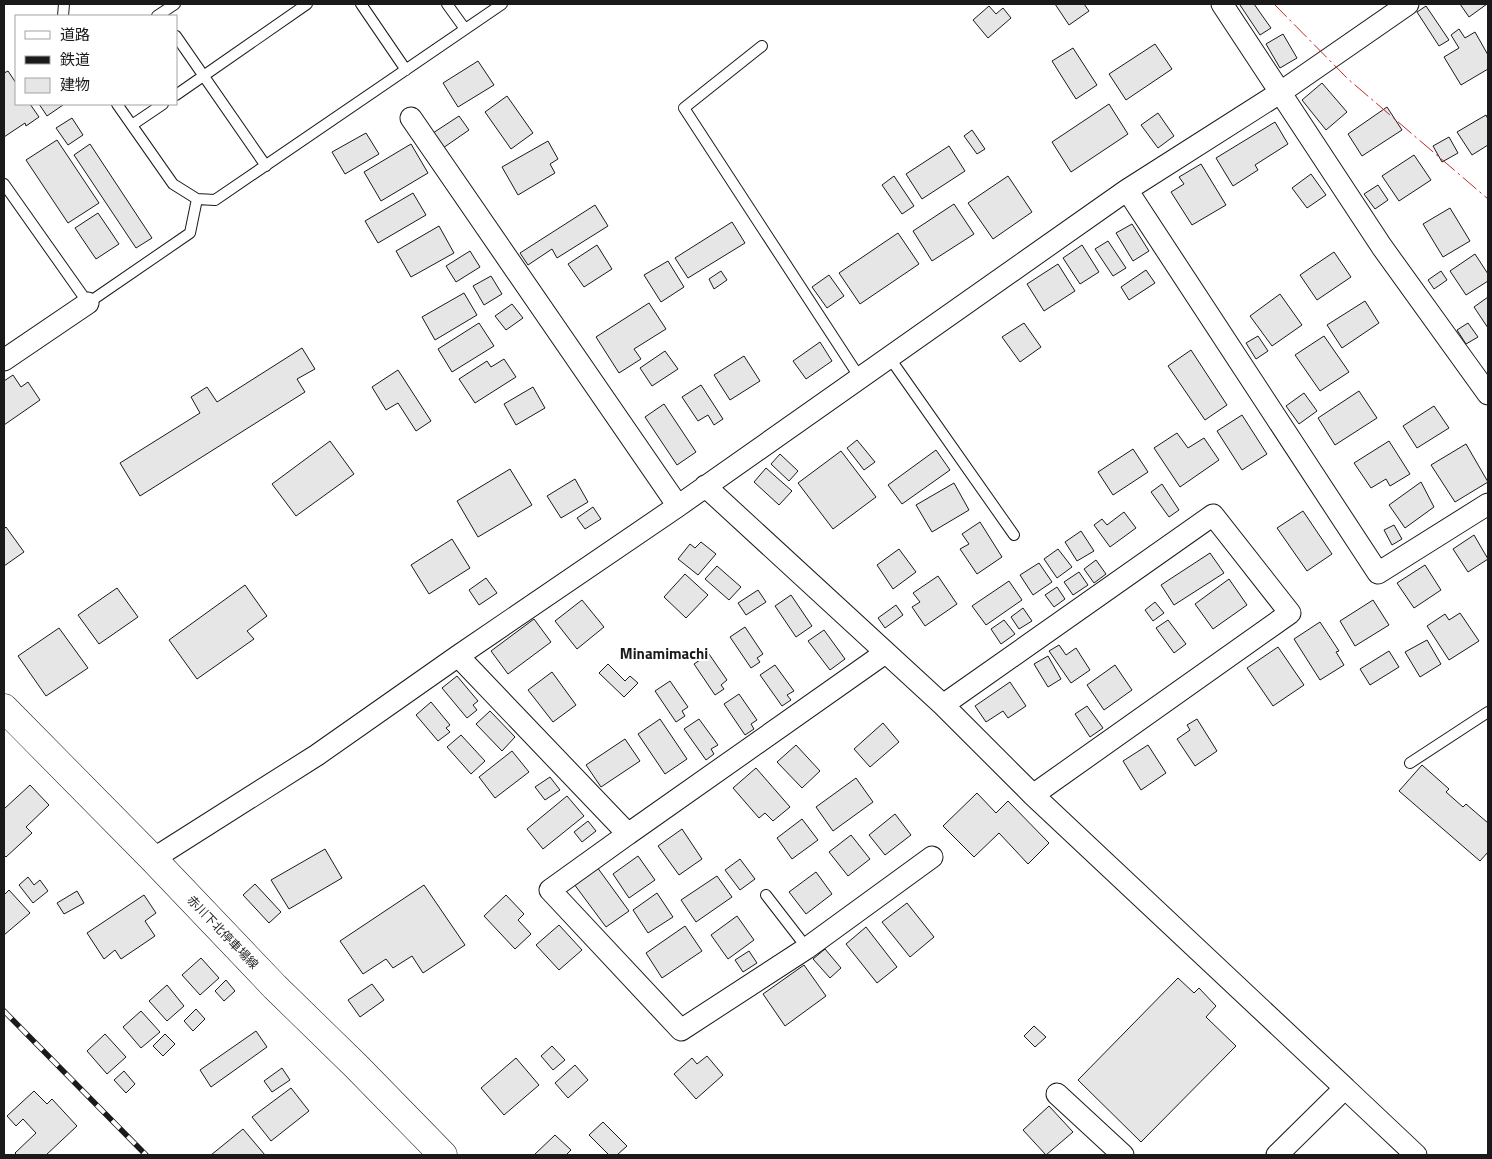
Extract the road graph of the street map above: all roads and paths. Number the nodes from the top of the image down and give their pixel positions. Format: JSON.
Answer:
{"nodes":[{"id":1,"x":175,"y":4,"type":"edge"},
{"id":2,"x":307,"y":4,"type":"edge"},
{"id":3,"x":361,"y":4,"type":"edge"},
{"id":4,"x":447,"y":4,"type":"edge"},
{"id":5,"x":502,"y":4,"type":"edge"},
{"id":6,"x":1222,"y":4,"type":"edge"},
{"id":7,"x":1408,"y":4,"type":"edge"},
{"id":8,"x":160,"y":15,"type":"edge"},
{"id":9,"x":465,"y":29,"type":"junction"},
{"id":10,"x":178,"y":39,"type":"edge"},
{"id":11,"x":762,"y":46,"type":"dead end"},
{"id":12,"x":406,"y":70,"type":"junction"},
{"id":13,"x":204,"y":76,"type":"junction"},
{"id":14,"x":1281,"y":92,"type":"junction"},
{"id":15,"x":178,"y":94,"type":"edge"},
{"id":16,"x":118,"y":105,"type":"edge"},
{"id":17,"x":162,"y":105,"type":"edge"},
{"id":18,"x":411,"y":118,"type":"dead end"},
{"id":19,"x":132,"y":125,"type":"junction"},
{"id":20,"x":266,"y":166,"type":"junction"},
{"id":21,"x":4,"y":184,"type":"edge"},
{"id":22,"x":1127,"y":190,"type":"junction"},
{"id":23,"x":197,"y":199,"type":"junction"},
{"id":24,"x":88,"y":303,"type":"junction"},
{"id":25,"x":889,"y":357,"type":"junction"},
{"id":26,"x":4,"y":360,"type":"edge"},
{"id":27,"x":860,"y":378,"type":"junction"},
{"id":28,"x":1488,"y":394,"type":"edge"},
{"id":29,"x":705,"y":486,"type":"junction"},
{"id":30,"x":1488,"y":504,"type":"edge"},
{"id":31,"x":678,"y":506,"type":"junction"},
{"id":32,"x":1014,"y":535,"type":"dead end"},
{"id":33,"x":885,"y":653,"type":"junction"},
{"id":34,"x":458,"y":656,"type":"junction"},
{"id":35,"x":943,"y":705,"type":"junction"},
{"id":36,"x":4,"y":708,"type":"edge"},
{"id":37,"x":1488,"y":712,"type":"edge"},
{"id":38,"x":1410,"y":763,"type":"dead end"},
{"id":39,"x":1033,"y":795,"type":"junction"},
{"id":40,"x":628,"y":834,"type":"junction"},
{"id":41,"x":932,"y":857,"type":"dead end"},
{"id":42,"x":153,"y":859,"type":"junction"},
{"id":43,"x":766,"y":894,"type":"dead end"},
{"id":44,"x":807,"y":948,"type":"junction"},
{"id":45,"x":1345,"y":1088,"type":"junction"},
{"id":46,"x":1057,"y":1094,"type":"dead end"},
{"id":47,"x":443,"y":1155,"type":"edge"},
{"id":48,"x":1123,"y":1155,"type":"edge"},
{"id":49,"x":1277,"y":1155,"type":"edge"},
{"id":50,"x":1416,"y":1155,"type":"edge"}],
"edges":[{"from":1,"to":8,"type":"lane"},
{"from":2,"to":13,"type":"lane"},
{"from":3,"to":12,"type":"lane"},
{"from":4,"to":9,"type":"lane"},
{"from":5,"to":9,"type":"lane"},
{"from":6,"to":14,"type":"street"},
{"from":7,"to":14,"type":"street"},
{"from":9,"to":12,"type":"lane"},
{"from":10,"to":13,"type":"lane"},
{"from":11,"to":27,"type":"lane"},
{"from":12,"to":20,"type":"lane"},
{"from":13,"to":15,"type":"lane"},
{"from":13,"to":20,"type":"lane"},
{"from":14,"to":22,"type":"street"},
{"from":14,"to":28,"type":"street"},
{"from":16,"to":19,"type":"lane"},
{"from":17,"to":19,"type":"lane"},
{"from":18,"to":31,"type":"street"},
{"from":19,"to":23,"type":"lane"},
{"from":20,"to":23,"type":"lane"},
{"from":21,"to":24,"type":"lane"},
{"from":22,"to":25,"type":"street"},
{"from":22,"to":30,"type":"street"},
{"from":23,"to":24,"type":"lane"},
{"from":24,"to":26,"type":"street"},
{"from":25,"to":27,"type":"street"},
{"from":25,"to":32,"type":"lane"},
{"from":27,"to":29,"type":"street"},
{"from":29,"to":31,"type":"street"},
{"from":29,"to":33,"type":"street"},
{"from":31,"to":34,"type":"street"},
{"from":33,"to":35,"type":"street"},
{"from":33,"to":40,"type":"street"},
{"from":34,"to":40,"type":"street"},
{"from":34,"to":42,"type":"street"},
{"from":35,"to":39,"type":"street"},
{"from":35,"to":39,"type":"street"},
{"from":36,"to":42,"type":"main road","name":"赤川下北停車場線"},
{"from":37,"to":38,"type":"lane"},
{"from":39,"to":45,"type":"street"},
{"from":40,"to":44,"type":"street"},
{"from":41,"to":44,"type":"street"},
{"from":42,"to":47,"type":"main road","name":"赤川下北停車場線"},
{"from":43,"to":44,"type":"lane"},
{"from":45,"to":49,"type":"street"},
{"from":45,"to":50,"type":"street"},
{"from":46,"to":48,"type":"street"}]}
